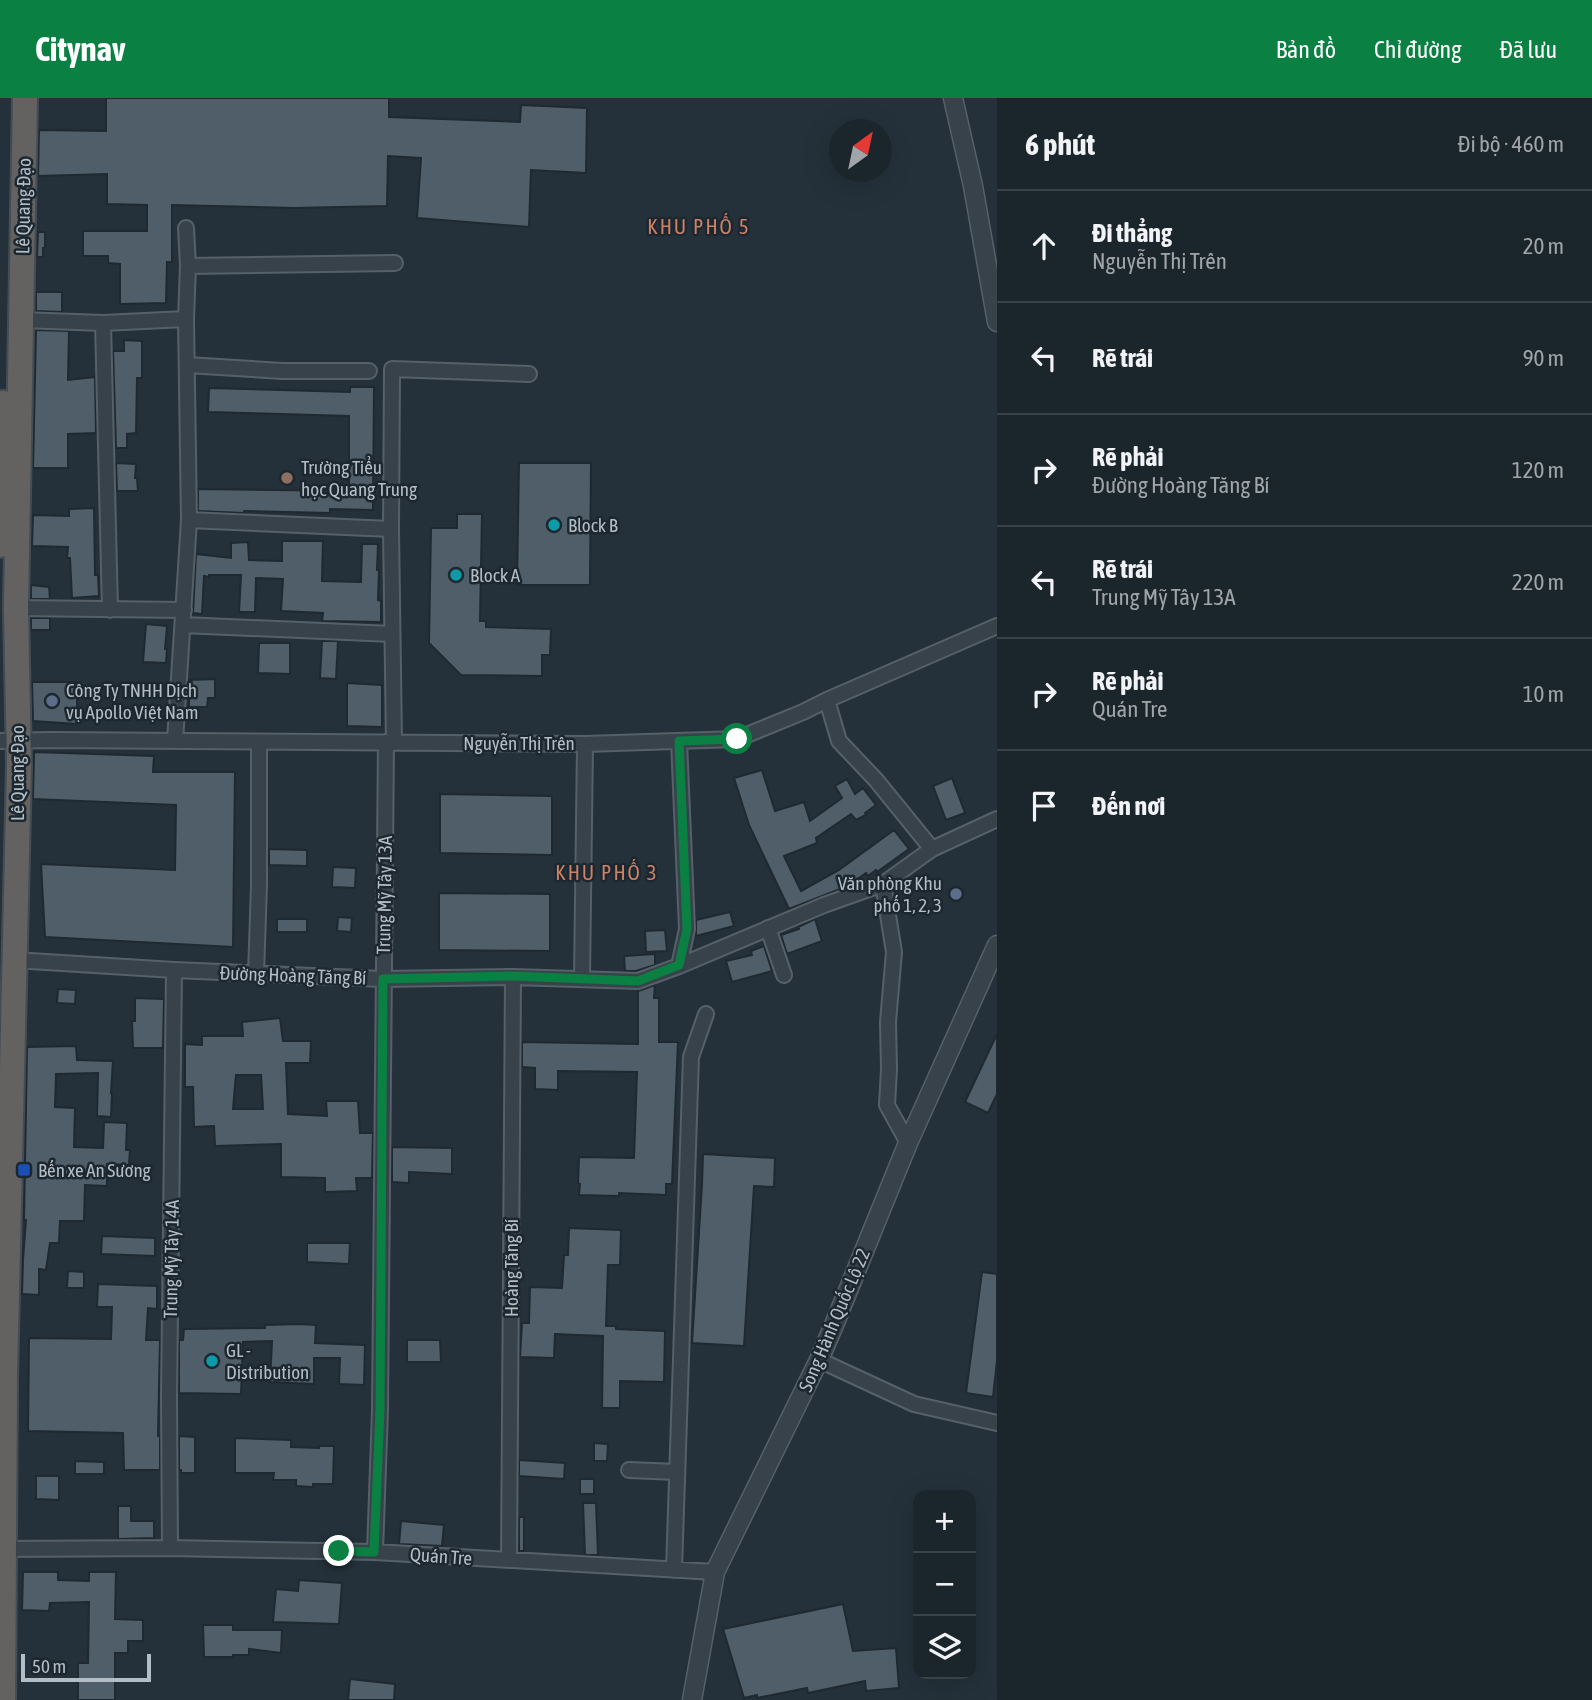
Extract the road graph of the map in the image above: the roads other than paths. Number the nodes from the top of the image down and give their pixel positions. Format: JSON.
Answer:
{"nodes":[{"id":1,"x":8,"y":98,"type":"edge"},
{"id":2,"x":25,"y":98,"type":"edge"},
{"id":3,"x":953,"y":98,"type":"edge"},
{"id":4,"x":186,"y":228,"type":"dead end"},
{"id":5,"x":395,"y":263,"type":"dead end"},
{"id":6,"x":188,"y":266,"type":"junction"},
{"id":7,"x":186,"y":319,"type":"junction"},
{"id":8,"x":21,"y":320,"type":"junction"},
{"id":9,"x":997,"y":322,"type":"edge"},
{"id":10,"x":103,"y":323,"type":"junction"},
{"id":11,"x":187,"y":365,"type":"junction"},
{"id":12,"x":369,"y":371,"type":"dead end"},
{"id":13,"x":529,"y":374,"type":"dead end"},
{"id":14,"x":188,"y":520,"type":"junction"},
{"id":15,"x":391,"y":529,"type":"junction"},
{"id":16,"x":0,"y":545,"type":"edge"},
{"id":17,"x":16,"y":608,"type":"junction"},
{"id":18,"x":110,"y":610,"type":"junction"},
{"id":19,"x":183,"y":618,"type":"junction"},
{"id":20,"x":997,"y":626,"type":"edge"},
{"id":21,"x":391,"y":634,"type":"junction"},
{"id":22,"x":827,"y":700,"type":"junction"},
{"id":23,"x":9,"y":741,"type":"edge"},
{"id":24,"x":175,"y":741,"type":"junction"},
{"id":25,"x":679,"y":741,"type":"junction"},
{"id":26,"x":258,"y":742,"type":"junction"},
{"id":27,"x":390,"y":742,"type":"junction"},
{"id":28,"x":584,"y":744,"type":"junction"},
{"id":29,"x":997,"y":819,"type":"edge"},
{"id":30,"x":932,"y":849,"type":"junction"},
{"id":31,"x":883,"y":884,"type":"junction"},
{"id":32,"x":8,"y":890,"type":"edge"},
{"id":33,"x":768,"y":928,"type":"junction"},
{"id":34,"x":997,"y":945,"type":"edge"},
{"id":35,"x":14,"y":960,"type":"junction"},
{"id":36,"x":679,"y":965,"type":"junction"},
{"id":37,"x":174,"y":970,"type":"junction"},
{"id":38,"x":256,"y":974,"type":"junction"},
{"id":39,"x":784,"y":975,"type":"dead end"},
{"id":40,"x":513,"y":976,"type":"junction"},
{"id":41,"x":582,"y":978,"type":"junction"},
{"id":42,"x":383,"y":979,"type":"junction"},
{"id":43,"x":706,"y":1014,"type":"dead end"},
{"id":44,"x":908,"y":1143,"type":"junction"},
{"id":45,"x":819,"y":1360,"type":"junction"},
{"id":46,"x":997,"y":1423,"type":"edge"},
{"id":47,"x":629,"y":1470,"type":"dead end"},
{"id":48,"x":677,"y":1472,"type":"junction"},
{"id":49,"x":170,"y":1548,"type":"junction"},
{"id":50,"x":1,"y":1549,"type":"edge"},
{"id":51,"x":374,"y":1552,"type":"junction"},
{"id":52,"x":509,"y":1560,"type":"junction"},
{"id":53,"x":674,"y":1570,"type":"junction"},
{"id":54,"x":715,"y":1573,"type":"junction"},
{"id":55,"x":3,"y":1700,"type":"edge"},
{"id":56,"x":692,"y":1700,"type":"edge"}],
"edges":[{"from":1,"to":16,"type":"highway","name":"Lê Quang Đạo"},
{"from":2,"to":8,"type":"highway","name":"Lê Quang Đạo"},
{"from":3,"to":9,"type":"street"},
{"from":4,"to":6,"type":"street"},
{"from":5,"to":6,"type":"street"},
{"from":6,"to":7,"type":"street"},
{"from":7,"to":10,"type":"street"},
{"from":7,"to":11,"type":"street"},
{"from":8,"to":10,"type":"street"},
{"from":8,"to":17,"type":"highway","name":"Lê Quang Đạo"},
{"from":10,"to":18,"type":"street"},
{"from":11,"to":12,"type":"street"},
{"from":11,"to":14,"type":"street"},
{"from":13,"to":15,"type":"street","name":"Trung Mỹ Tây 13A"},
{"from":14,"to":15,"type":"street"},
{"from":14,"to":19,"type":"street"},
{"from":15,"to":21,"type":"street","name":"Trung Mỹ Tây 13A"},
{"from":17,"to":18,"type":"street"},
{"from":17,"to":23,"type":"highway","name":"Lê Quang Đạo"},
{"from":18,"to":19,"type":"street"},
{"from":19,"to":21,"type":"street"},
{"from":19,"to":24,"type":"street"},
{"from":20,"to":22,"type":"street","name":"Nguyễn Thị Trên"},
{"from":21,"to":27,"type":"street","name":"Trung Mỹ Tây 13A"},
{"from":22,"to":25,"type":"street","name":"Nguyễn Thị Trên"},
{"from":22,"to":30,"type":"street"},
{"from":23,"to":24,"type":"street","name":"Nguyễn Thị Trên"},
{"from":23,"to":32,"type":"highway","name":"Lê Quang Đạo"},
{"from":24,"to":26,"type":"street","name":"Nguyễn Thị Trên"},
{"from":25,"to":28,"type":"street","name":"Nguyễn Thị Trên"},
{"from":25,"to":36,"type":"street"},
{"from":26,"to":27,"type":"street","name":"Nguyễn Thị Trên"},
{"from":26,"to":38,"type":"street"},
{"from":27,"to":28,"type":"street","name":"Nguyễn Thị Trên"},
{"from":27,"to":42,"type":"street","name":"Trung Mỹ Tây 13A"},
{"from":28,"to":41,"type":"street"},
{"from":29,"to":30,"type":"street","name":"Đường Hoàng Tăng Bí"},
{"from":30,"to":31,"type":"street","name":"Đường Hoàng Tăng Bí"},
{"from":31,"to":33,"type":"street","name":"Đường Hoàng Tăng Bí"},
{"from":31,"to":44,"type":"street"},
{"from":32,"to":35,"type":"highway","name":"Lê Quang Đạo"},
{"from":33,"to":36,"type":"street","name":"Đường Hoàng Tăng Bí"},
{"from":33,"to":39,"type":"street"},
{"from":34,"to":44,"type":"street","name":"Song Hành Quốc Lộ 22"},
{"from":35,"to":37,"type":"street","name":"Đường Hoàng Tăng Bí"},
{"from":35,"to":50,"type":"highway","name":"Lê Quang Đạo"},
{"from":36,"to":41,"type":"street","name":"Đường Hoàng Tăng Bí"},
{"from":37,"to":38,"type":"street","name":"Đường Hoàng Tăng Bí"},
{"from":37,"to":49,"type":"street","name":"Trung Mỹ Tây 14A"},
{"from":38,"to":42,"type":"street","name":"Đường Hoàng Tăng Bí"},
{"from":40,"to":41,"type":"street","name":"Đường Hoàng Tăng Bí"},
{"from":40,"to":42,"type":"street","name":"Đường Hoàng Tăng Bí"},
{"from":40,"to":52,"type":"street","name":"Hoàng Tăng Bí"},
{"from":42,"to":51,"type":"street","name":"Trung Mỹ Tây 13A"},
{"from":43,"to":48,"type":"street"},
{"from":44,"to":45,"type":"street","name":"Song Hành Quốc Lộ 22"},
{"from":45,"to":46,"type":"street"},
{"from":45,"to":54,"type":"street","name":"Song Hành Quốc Lộ 22"},
{"from":47,"to":48,"type":"street"},
{"from":48,"to":53,"type":"street"},
{"from":49,"to":50,"type":"street","name":"Quán Tre"},
{"from":49,"to":51,"type":"street","name":"Quán Tre"},
{"from":50,"to":55,"type":"highway","name":"Lê Quang Đạo"},
{"from":51,"to":52,"type":"street","name":"Quán Tre"},
{"from":52,"to":53,"type":"street","name":"Quán Tre"},
{"from":53,"to":54,"type":"street","name":"Quán Tre"},
{"from":54,"to":56,"type":"street","name":"Song Hành Quốc Lộ 22"}]}
